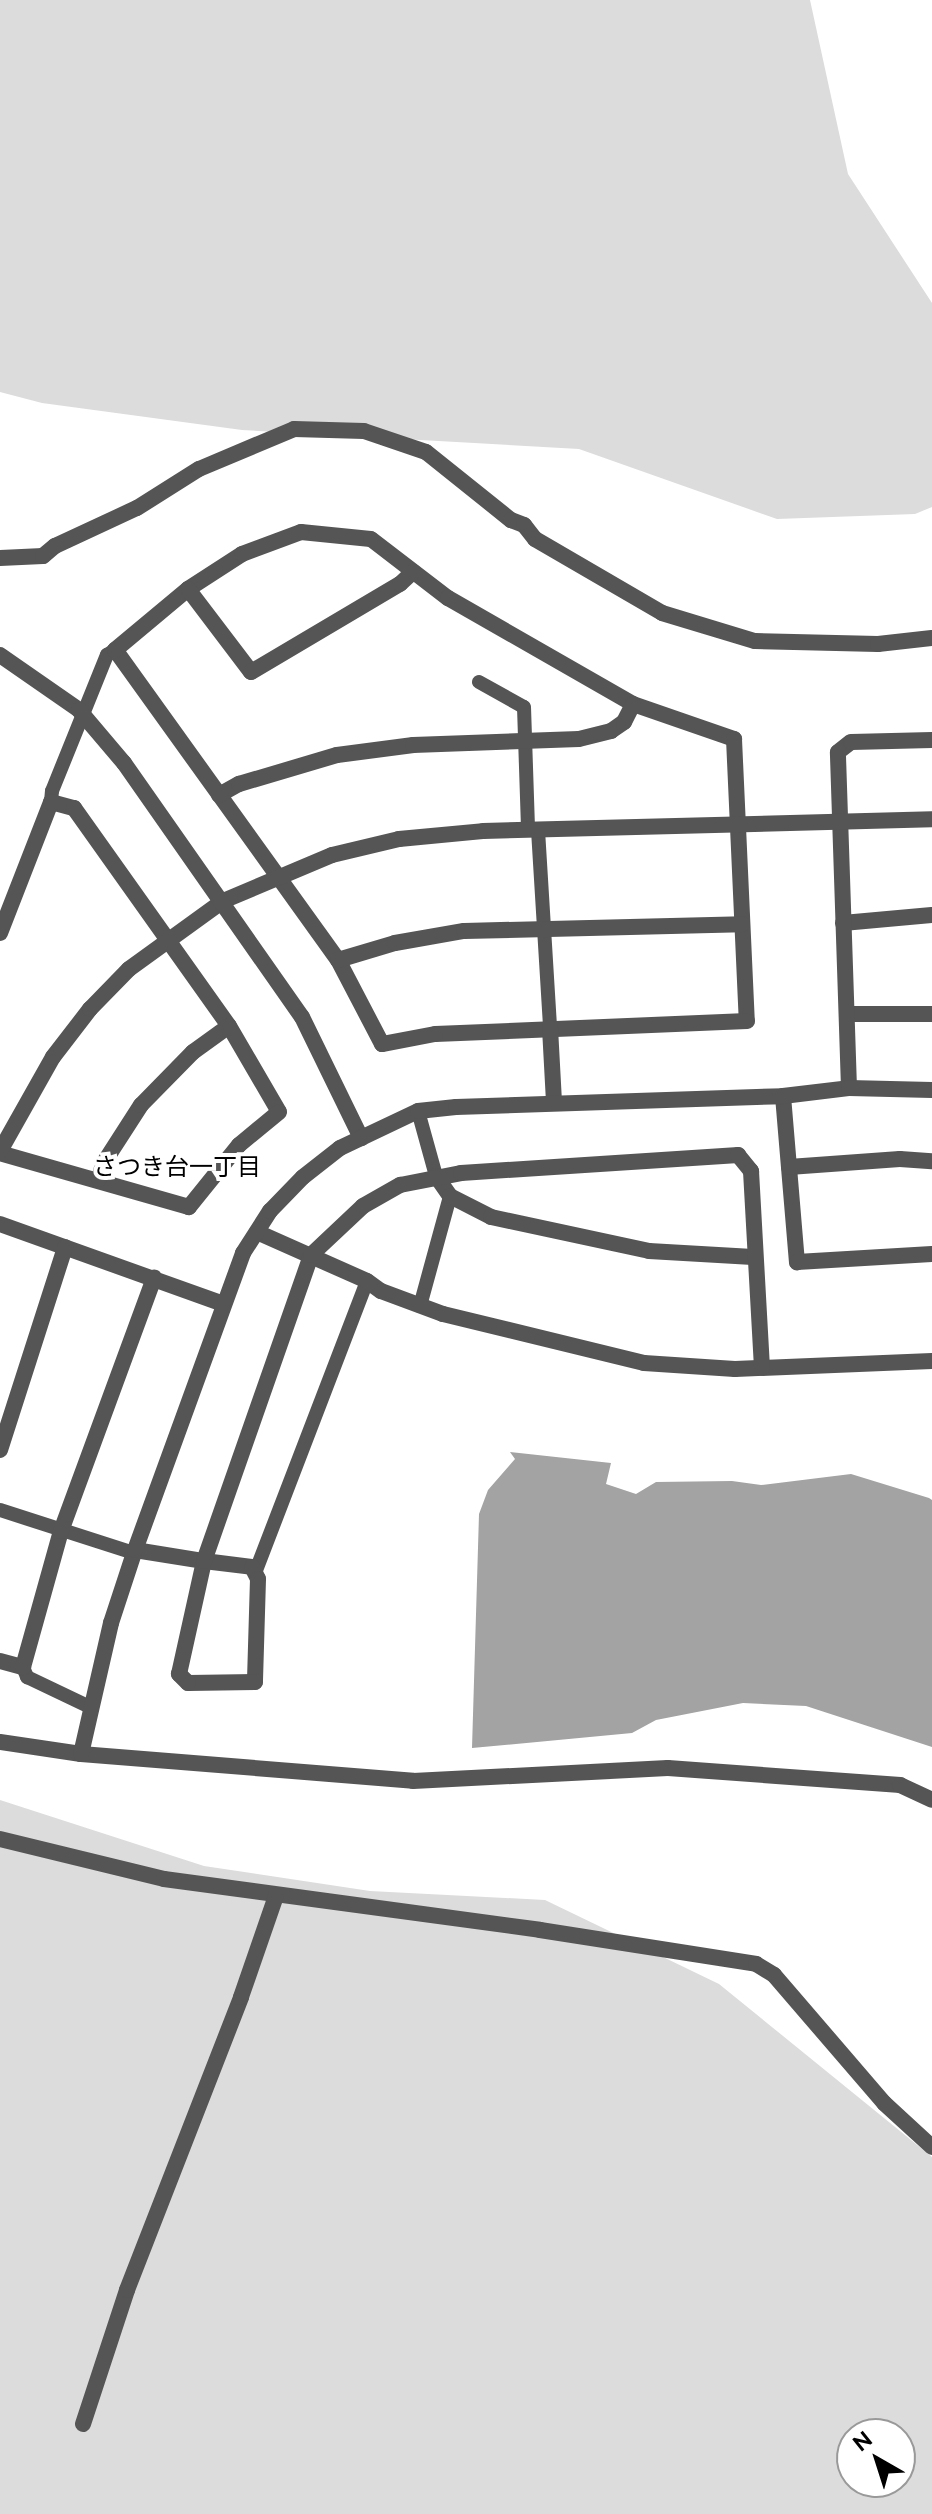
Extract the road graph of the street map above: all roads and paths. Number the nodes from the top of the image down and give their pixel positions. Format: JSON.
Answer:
{"nodes":[{"id":1,"x":0,"y":558,"type":"edge"},
{"id":2,"x":413,"y":572,"type":"junction"},
{"id":3,"x":188,"y":589,"type":"junction"},
{"id":4,"x":932,"y":638,"type":"edge"},
{"id":5,"x":115,"y":650,"type":"junction"},
{"id":6,"x":0,"y":655,"type":"edge"},
{"id":7,"x":479,"y":682,"type":"dead end"},
{"id":8,"x":633,"y":704,"type":"junction"},
{"id":9,"x":83,"y":714,"type":"junction"},
{"id":10,"x":932,"y":740,"type":"edge"},
{"id":11,"x":524,"y":741,"type":"junction"},
{"id":12,"x":219,"y":795,"type":"junction"},
{"id":13,"x":51,"y":802,"type":"junction"},
{"id":14,"x":932,"y":819,"type":"edge"},
{"id":15,"x":839,"y":822,"type":"junction"},
{"id":16,"x":738,"y":825,"type":"junction"},
{"id":17,"x":533,"y":830,"type":"junction"},
{"id":18,"x":278,"y":877,"type":"junction"},
{"id":19,"x":223,"y":901,"type":"junction"},
{"id":20,"x":932,"y":915,"type":"edge"},
{"id":21,"x":843,"y":923,"type":"junction"},
{"id":22,"x":742,"y":924,"type":"junction"},
{"id":23,"x":544,"y":929,"type":"junction"},
{"id":24,"x":0,"y":933,"type":"edge"},
{"id":25,"x":169,"y":939,"type":"junction"},
{"id":26,"x":338,"y":960,"type":"junction"},
{"id":27,"x":848,"y":1014,"type":"junction"},
{"id":28,"x":932,"y":1014,"type":"edge"},
{"id":29,"x":229,"y":1026,"type":"junction"},
{"id":30,"x":550,"y":1028,"type":"junction"},
{"id":31,"x":849,"y":1088,"type":"junction"},
{"id":32,"x":932,"y":1090,"type":"edge"},
{"id":33,"x":783,"y":1096,"type":"junction"},
{"id":34,"x":554,"y":1103,"type":"junction"},
{"id":35,"x":418,"y":1111,"type":"junction"},
{"id":36,"x":361,"y":1138,"type":"junction"},
{"id":37,"x":0,"y":1152,"type":"edge"},
{"id":38,"x":932,"y":1161,"type":"edge"},
{"id":39,"x":789,"y":1167,"type":"junction"},
{"id":40,"x":436,"y":1176,"type":"junction"},
{"id":41,"x":99,"y":1179,"type":"junction"},
{"id":42,"x":450,"y":1196,"type":"junction"},
{"id":43,"x":0,"y":1224,"type":"edge"},
{"id":44,"x":257,"y":1232,"type":"junction"},
{"id":45,"x":65,"y":1247,"type":"junction"},
{"id":46,"x":932,"y":1254,"type":"edge"},
{"id":47,"x":311,"y":1255,"type":"junction"},
{"id":48,"x":753,"y":1257,"type":"junction"},
{"id":49,"x":154,"y":1278,"type":"junction"},
{"id":50,"x":367,"y":1281,"type":"junction"},
{"id":51,"x":223,"y":1304,"type":"junction"},
{"id":52,"x":420,"y":1306,"type":"junction"},
{"id":53,"x":932,"y":1361,"type":"edge"},
{"id":54,"x":762,"y":1368,"type":"junction"},
{"id":55,"x":0,"y":1450,"type":"edge"},
{"id":56,"x":0,"y":1510,"type":"edge"},
{"id":57,"x":61,"y":1531,"type":"junction"},
{"id":58,"x":134,"y":1552,"type":"junction"},
{"id":59,"x":204,"y":1561,"type":"junction"},
{"id":60,"x":255,"y":1573,"type":"junction"},
{"id":61,"x":0,"y":1661,"type":"edge"},
{"id":62,"x":23,"y":1667,"type":"junction"},
{"id":63,"x":92,"y":1708,"type":"junction"},
{"id":64,"x":0,"y":1742,"type":"edge"},
{"id":65,"x":81,"y":1754,"type":"junction"},
{"id":66,"x":932,"y":1800,"type":"edge"},
{"id":67,"x":0,"y":1839,"type":"edge"},
{"id":68,"x":276,"y":1896,"type":"junction"},
{"id":69,"x":932,"y":2147,"type":"edge"},
{"id":70,"x":83,"y":2424,"type":"dead end"}],
"edges":[{"from":1,"to":4,"type":"street"},
{"from":2,"to":3,"type":"street"},
{"from":2,"to":3,"type":"street"},
{"from":2,"to":8,"type":"street"},
{"from":3,"to":5,"type":"street"},
{"from":5,"to":9,"type":"street"},
{"from":5,"to":12,"type":"street"},
{"from":6,"to":9,"type":"street"},
{"from":7,"to":11,"type":"street"},
{"from":8,"to":11,"type":"street"},
{"from":8,"to":16,"type":"street"},
{"from":9,"to":13,"type":"street"},
{"from":9,"to":19,"type":"street"},
{"from":10,"to":15,"type":"street"},
{"from":11,"to":12,"type":"street"},
{"from":11,"to":17,"type":"street"},
{"from":12,"to":18,"type":"street"},
{"from":13,"to":24,"type":"street"},
{"from":13,"to":25,"type":"street"},
{"from":14,"to":15,"type":"street"},
{"from":15,"to":16,"type":"street"},
{"from":15,"to":21,"type":"street"},
{"from":16,"to":17,"type":"street"},
{"from":16,"to":22,"type":"street"},
{"from":17,"to":18,"type":"street"},
{"from":17,"to":23,"type":"street"},
{"from":18,"to":19,"type":"street"},
{"from":18,"to":26,"type":"street"},
{"from":19,"to":25,"type":"street"},
{"from":19,"to":36,"type":"street"},
{"from":20,"to":21,"type":"street"},
{"from":21,"to":27,"type":"street"},
{"from":22,"to":23,"type":"street"},
{"from":22,"to":30,"type":"street"},
{"from":23,"to":26,"type":"street"},
{"from":23,"to":30,"type":"street"},
{"from":25,"to":29,"type":"street"},
{"from":25,"to":37,"type":"street"},
{"from":26,"to":30,"type":"street"},
{"from":27,"to":28,"type":"street"},
{"from":27,"to":31,"type":"street"},
{"from":29,"to":41,"type":"street"},
{"from":29,"to":41,"type":"street"},
{"from":30,"to":34,"type":"street"},
{"from":31,"to":32,"type":"street"},
{"from":31,"to":33,"type":"street"},
{"from":33,"to":34,"type":"street"},
{"from":33,"to":39,"type":"street"},
{"from":34,"to":35,"type":"street"},
{"from":35,"to":36,"type":"street"},
{"from":35,"to":40,"type":"street"},
{"from":36,"to":44,"type":"street"},
{"from":37,"to":41,"type":"street"},
{"from":38,"to":39,"type":"street"},
{"from":39,"to":46,"type":"street"},
{"from":40,"to":42,"type":"street"},
{"from":40,"to":47,"type":"street"},
{"from":40,"to":48,"type":"street"},
{"from":42,"to":48,"type":"street"},
{"from":42,"to":52,"type":"street"},
{"from":43,"to":45,"type":"street"},
{"from":44,"to":47,"type":"street"},
{"from":44,"to":51,"type":"street"},
{"from":45,"to":49,"type":"street"},
{"from":45,"to":55,"type":"street"},
{"from":47,"to":50,"type":"street"},
{"from":47,"to":59,"type":"street"},
{"from":48,"to":54,"type":"street"},
{"from":49,"to":51,"type":"street"},
{"from":49,"to":57,"type":"street"},
{"from":50,"to":52,"type":"street"},
{"from":50,"to":60,"type":"street"},
{"from":51,"to":58,"type":"street"},
{"from":52,"to":54,"type":"street"},
{"from":53,"to":54,"type":"street"},
{"from":56,"to":57,"type":"street"},
{"from":57,"to":58,"type":"street"},
{"from":57,"to":62,"type":"street"},
{"from":58,"to":59,"type":"street"},
{"from":58,"to":63,"type":"street"},
{"from":59,"to":60,"type":"street"},
{"from":59,"to":60,"type":"street"},
{"from":61,"to":62,"type":"street"},
{"from":62,"to":63,"type":"street"},
{"from":63,"to":65,"type":"street"},
{"from":64,"to":65,"type":"street"},
{"from":65,"to":66,"type":"street"},
{"from":67,"to":68,"type":"street"},
{"from":68,"to":69,"type":"street"},
{"from":68,"to":70,"type":"street"}]}
